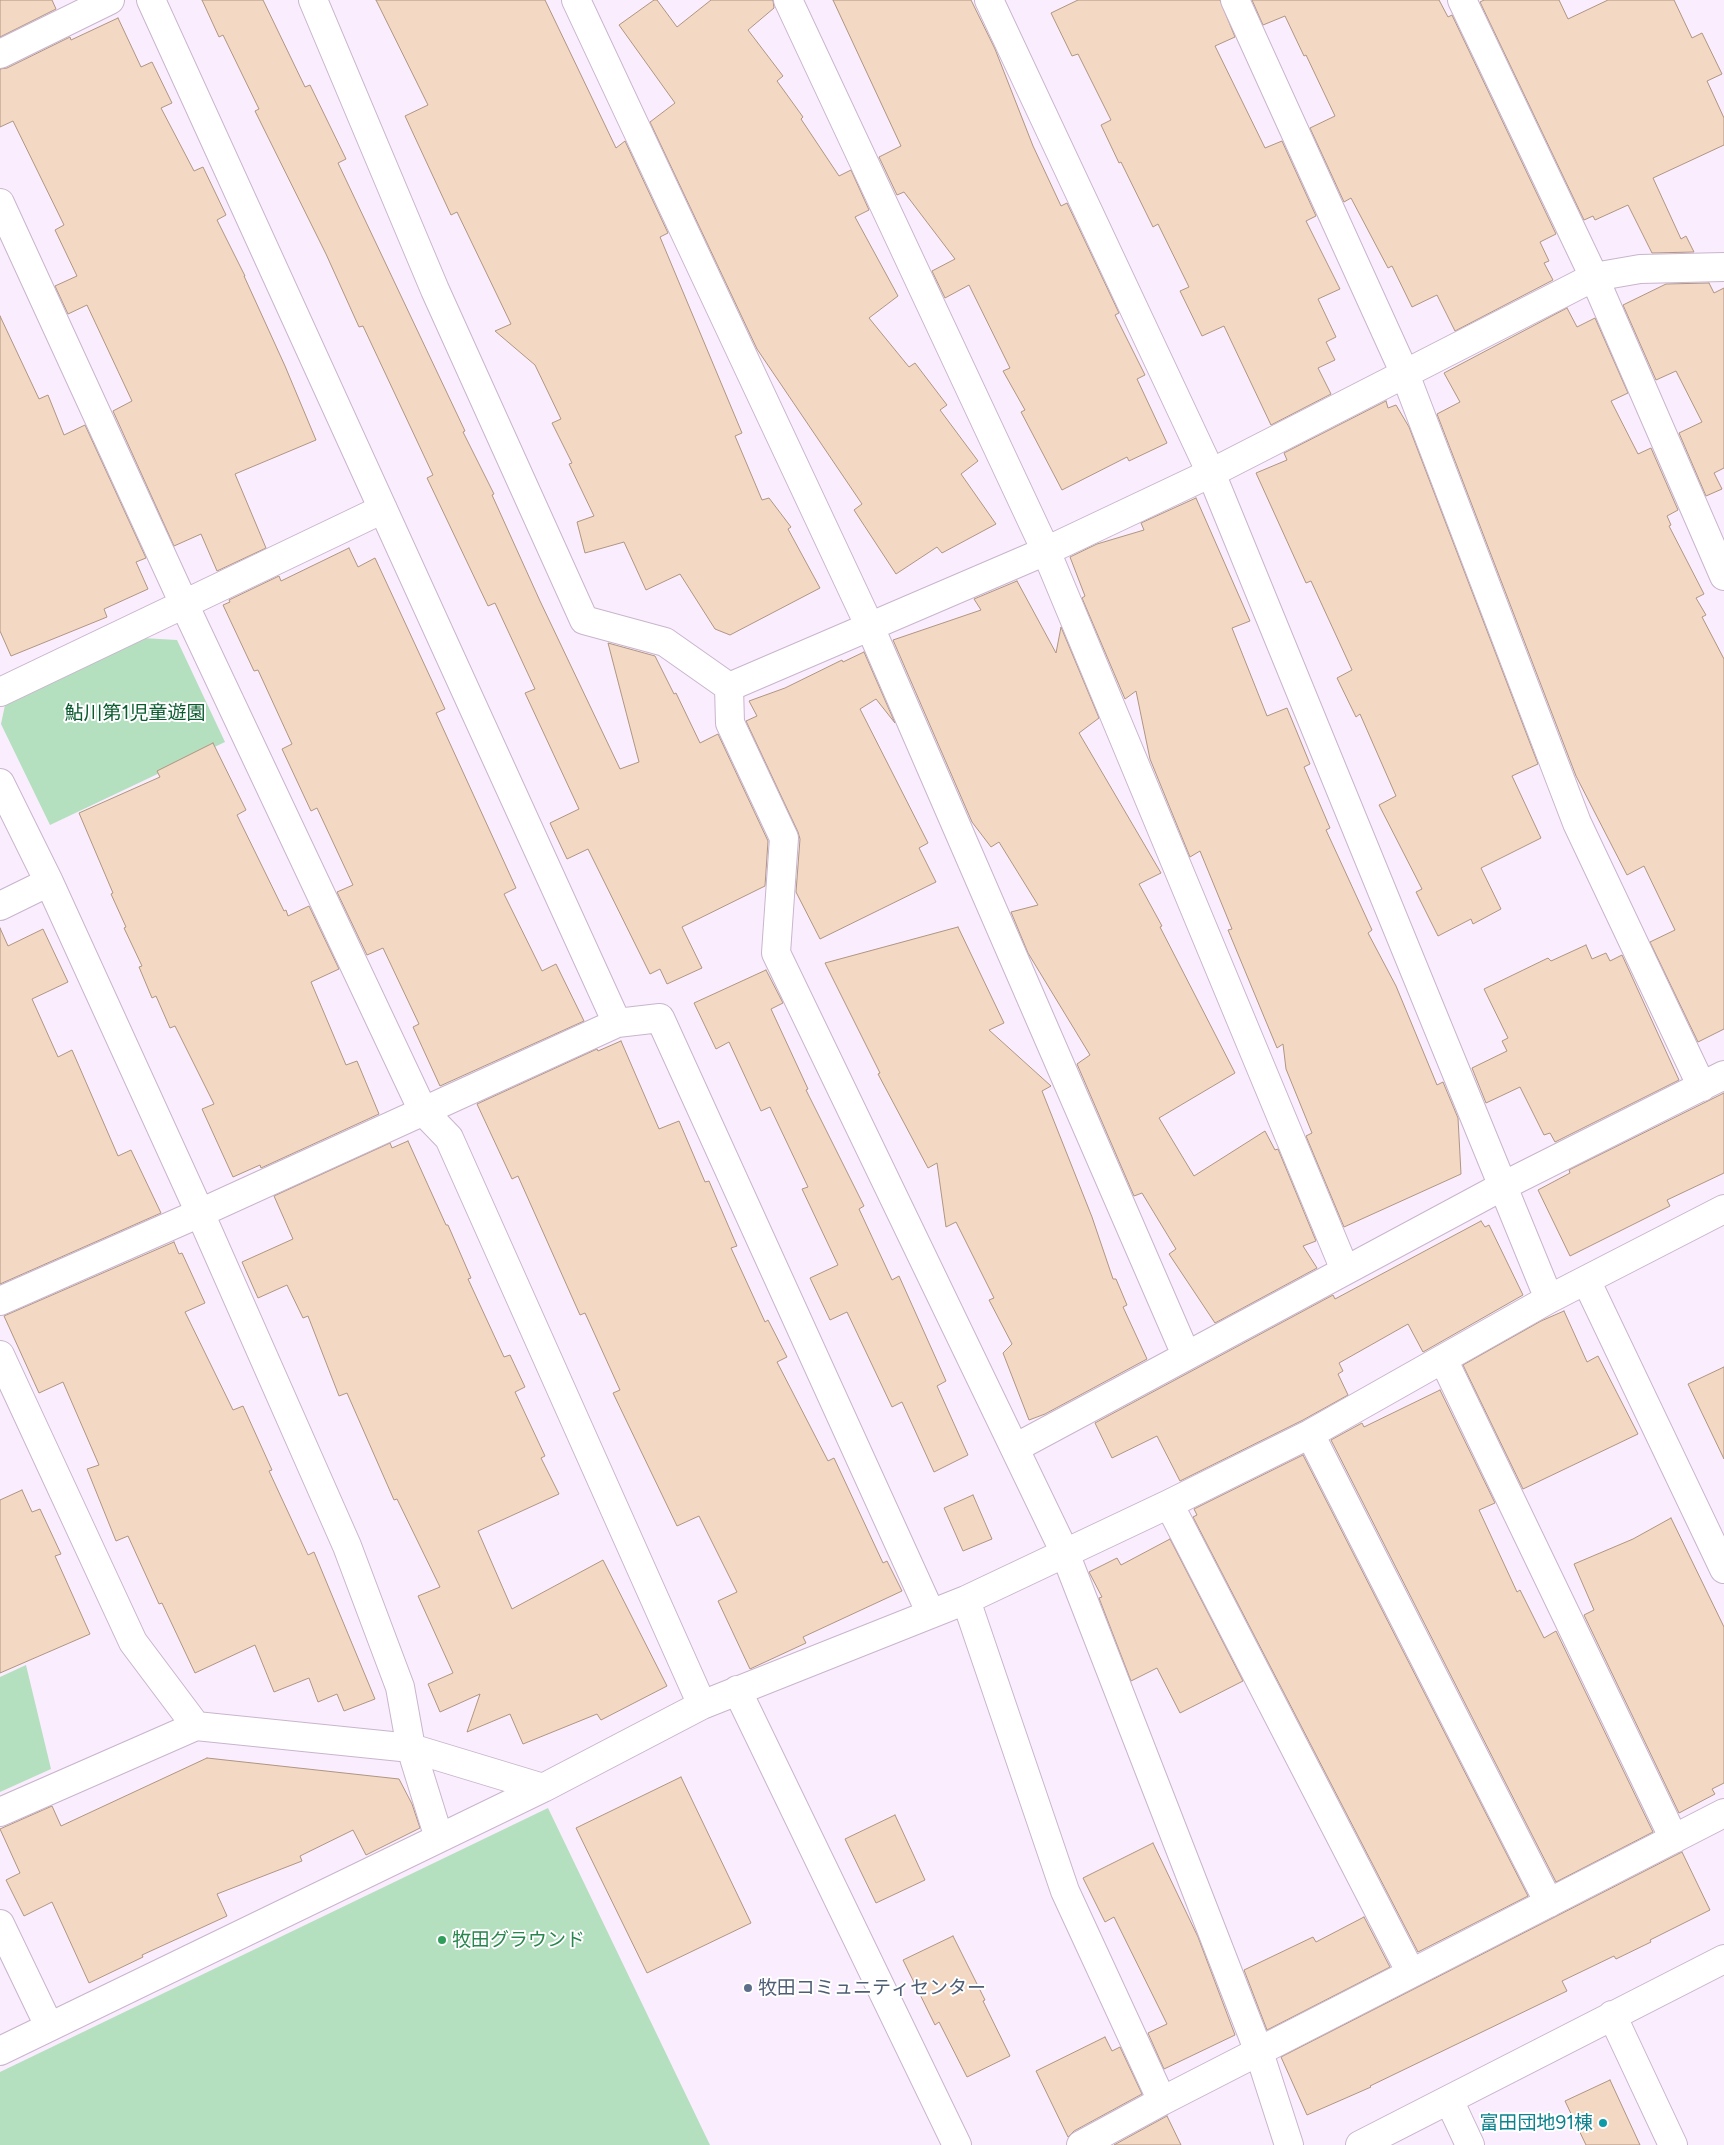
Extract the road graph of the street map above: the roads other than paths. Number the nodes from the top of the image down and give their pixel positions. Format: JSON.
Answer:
{"nodes":[{"id":1,"x":110,"y":0,"type":"edge"},
{"id":2,"x":151,"y":0,"type":"edge"},
{"id":3,"x":313,"y":0,"type":"edge"},
{"id":4,"x":576,"y":0,"type":"edge"},
{"id":5,"x":788,"y":0,"type":"edge"},
{"id":6,"x":989,"y":0,"type":"edge"},
{"id":7,"x":1235,"y":0,"type":"edge"},
{"id":8,"x":1462,"y":0,"type":"edge"},
{"id":9,"x":0,"y":54,"type":"edge"},
{"id":10,"x":0,"y":202,"type":"edge"},
{"id":11,"x":1724,"y":268,"type":"edge"},
{"id":12,"x":1594,"y":277,"type":"junction"},
{"id":13,"x":1405,"y":374,"type":"junction"},
{"id":14,"x":1211,"y":473,"type":"junction"},
{"id":15,"x":383,"y":510,"type":"junction"},
{"id":16,"x":1046,"y":552,"type":"junction"},
{"id":17,"x":1724,"y":576,"type":"edge"},
{"id":18,"x":184,"y":604,"type":"junction"},
{"id":19,"x":870,"y":627,"type":"junction"},
{"id":20,"x":728,"y":688,"type":"junction"},
{"id":21,"x":0,"y":692,"type":"edge"},
{"id":22,"x":0,"y":783,"type":"edge"},
{"id":23,"x":49,"y":882,"type":"junction"},
{"id":24,"x":0,"y":906,"type":"edge"},
{"id":25,"x":617,"y":1023,"type":"junction"},
{"id":26,"x":1713,"y":1081,"type":"edge"},
{"id":27,"x":423,"y":1110,"type":"junction"},
{"id":28,"x":1503,"y":1186,"type":"junction"},
{"id":29,"x":1724,"y":1209,"type":"edge"},
{"id":30,"x":200,"y":1213,"type":"junction"},
{"id":31,"x":1345,"y":1270,"type":"junction"},
{"id":32,"x":1586,"y":1280,"type":"junction"},
{"id":33,"x":1549,"y":1299,"type":"junction"},
{"id":34,"x":0,"y":1301,"type":"edge"},
{"id":35,"x":0,"y":1355,"type":"edge"},
{"id":36,"x":1186,"y":1355,"type":"junction"},
{"id":37,"x":1443,"y":1359,"type":"junction"},
{"id":38,"x":1310,"y":1434,"type":"junction"},
{"id":39,"x":1016,"y":1448,"type":"junction"},
{"id":40,"x":1169,"y":1504,"type":"junction"},
{"id":41,"x":1065,"y":1553,"type":"junction"},
{"id":42,"x":1724,"y":1569,"type":"edge"},
{"id":43,"x":966,"y":1600,"type":"junction"},
{"id":44,"x":931,"y":1614,"type":"junction"},
{"id":45,"x":737,"y":1690,"type":"junction"},
{"id":46,"x":702,"y":1705,"type":"junction"},
{"id":47,"x":196,"y":1726,"type":"junction"},
{"id":48,"x":411,"y":1748,"type":"junction"},
{"id":49,"x":543,"y":1788,"type":"junction"},
{"id":50,"x":0,"y":1812,"type":"edge"},
{"id":51,"x":1724,"y":1813,"type":"edge"},
{"id":52,"x":439,"y":1838,"type":"junction"},
{"id":53,"x":1674,"y":1839,"type":"junction"},
{"id":54,"x":1549,"y":1903,"type":"junction"},
{"id":55,"x":0,"y":1924,"type":"edge"},
{"id":56,"x":1724,"y":1960,"type":"edge"},
{"id":57,"x":1411,"y":1974,"type":"junction"},
{"id":58,"x":1612,"y":2015,"type":"junction"},
{"id":59,"x":49,"y":2026,"type":"junction"},
{"id":60,"x":0,"y":2051,"type":"edge"},
{"id":61,"x":1259,"y":2052,"type":"junction"},
{"id":62,"x":1449,"y":2100,"type":"junction"},
{"id":63,"x":1162,"y":2101,"type":"junction"},
{"id":64,"x":958,"y":2145,"type":"edge"},
{"id":65,"x":1081,"y":2145,"type":"edge"},
{"id":66,"x":1289,"y":2145,"type":"edge"},
{"id":67,"x":1360,"y":2145,"type":"edge"},
{"id":68,"x":1470,"y":2145,"type":"edge"},
{"id":69,"x":1673,"y":2145,"type":"edge"}],
"edges":[{"from":1,"to":9,"type":"street"},
{"from":2,"to":15,"type":"street"},
{"from":3,"to":20,"type":"street"},
{"from":4,"to":19,"type":"street"},
{"from":5,"to":16,"type":"street"},
{"from":6,"to":14,"type":"street"},
{"from":7,"to":13,"type":"street"},
{"from":8,"to":12,"type":"street"},
{"from":10,"to":18,"type":"street"},
{"from":11,"to":12,"type":"street"},
{"from":12,"to":13,"type":"street"},
{"from":12,"to":17,"type":"street"},
{"from":13,"to":14,"type":"street"},
{"from":13,"to":26,"type":"street"},
{"from":14,"to":16,"type":"street"},
{"from":14,"to":28,"type":"street"},
{"from":15,"to":18,"type":"street"},
{"from":15,"to":25,"type":"street"},
{"from":16,"to":19,"type":"street"},
{"from":16,"to":31,"type":"street"},
{"from":18,"to":21,"type":"street"},
{"from":18,"to":27,"type":"street"},
{"from":19,"to":20,"type":"street"},
{"from":19,"to":36,"type":"street"},
{"from":20,"to":39,"type":"street"},
{"from":22,"to":23,"type":"street"},
{"from":23,"to":24,"type":"street"},
{"from":23,"to":30,"type":"street"},
{"from":25,"to":27,"type":"street"},
{"from":25,"to":44,"type":"street"},
{"from":26,"to":28,"type":"street"},
{"from":27,"to":30,"type":"street"},
{"from":27,"to":46,"type":"street"},
{"from":28,"to":31,"type":"street"},
{"from":28,"to":33,"type":"street"},
{"from":29,"to":32,"type":"street"},
{"from":30,"to":34,"type":"street"},
{"from":30,"to":48,"type":"street"},
{"from":31,"to":36,"type":"street"},
{"from":32,"to":33,"type":"street"},
{"from":32,"to":42,"type":"street"},
{"from":33,"to":37,"type":"street"},
{"from":35,"to":47,"type":"street"},
{"from":36,"to":39,"type":"street"},
{"from":37,"to":38,"type":"street"},
{"from":37,"to":53,"type":"street"},
{"from":38,"to":40,"type":"street"},
{"from":38,"to":54,"type":"street"},
{"from":39,"to":41,"type":"street"},
{"from":40,"to":41,"type":"street"},
{"from":40,"to":57,"type":"street"},
{"from":41,"to":43,"type":"street"},
{"from":41,"to":61,"type":"street"},
{"from":43,"to":44,"type":"street"},
{"from":43,"to":63,"type":"street"},
{"from":44,"to":45,"type":"street"},
{"from":45,"to":46,"type":"street"},
{"from":45,"to":64,"type":"street"},
{"from":46,"to":49,"type":"street"},
{"from":47,"to":48,"type":"street"},
{"from":47,"to":50,"type":"street"},
{"from":48,"to":49,"type":"street"},
{"from":48,"to":52,"type":"street"},
{"from":49,"to":52,"type":"street"},
{"from":51,"to":53,"type":"street"},
{"from":52,"to":59,"type":"street"},
{"from":53,"to":54,"type":"street"},
{"from":54,"to":57,"type":"street"},
{"from":55,"to":59,"type":"street"},
{"from":56,"to":58,"type":"street"},
{"from":57,"to":61,"type":"street"},
{"from":58,"to":62,"type":"street"},
{"from":58,"to":69,"type":"street"},
{"from":59,"to":60,"type":"street"},
{"from":61,"to":63,"type":"street"},
{"from":61,"to":66,"type":"street"},
{"from":62,"to":67,"type":"street"},
{"from":62,"to":68,"type":"street"},
{"from":63,"to":65,"type":"street"}]}
